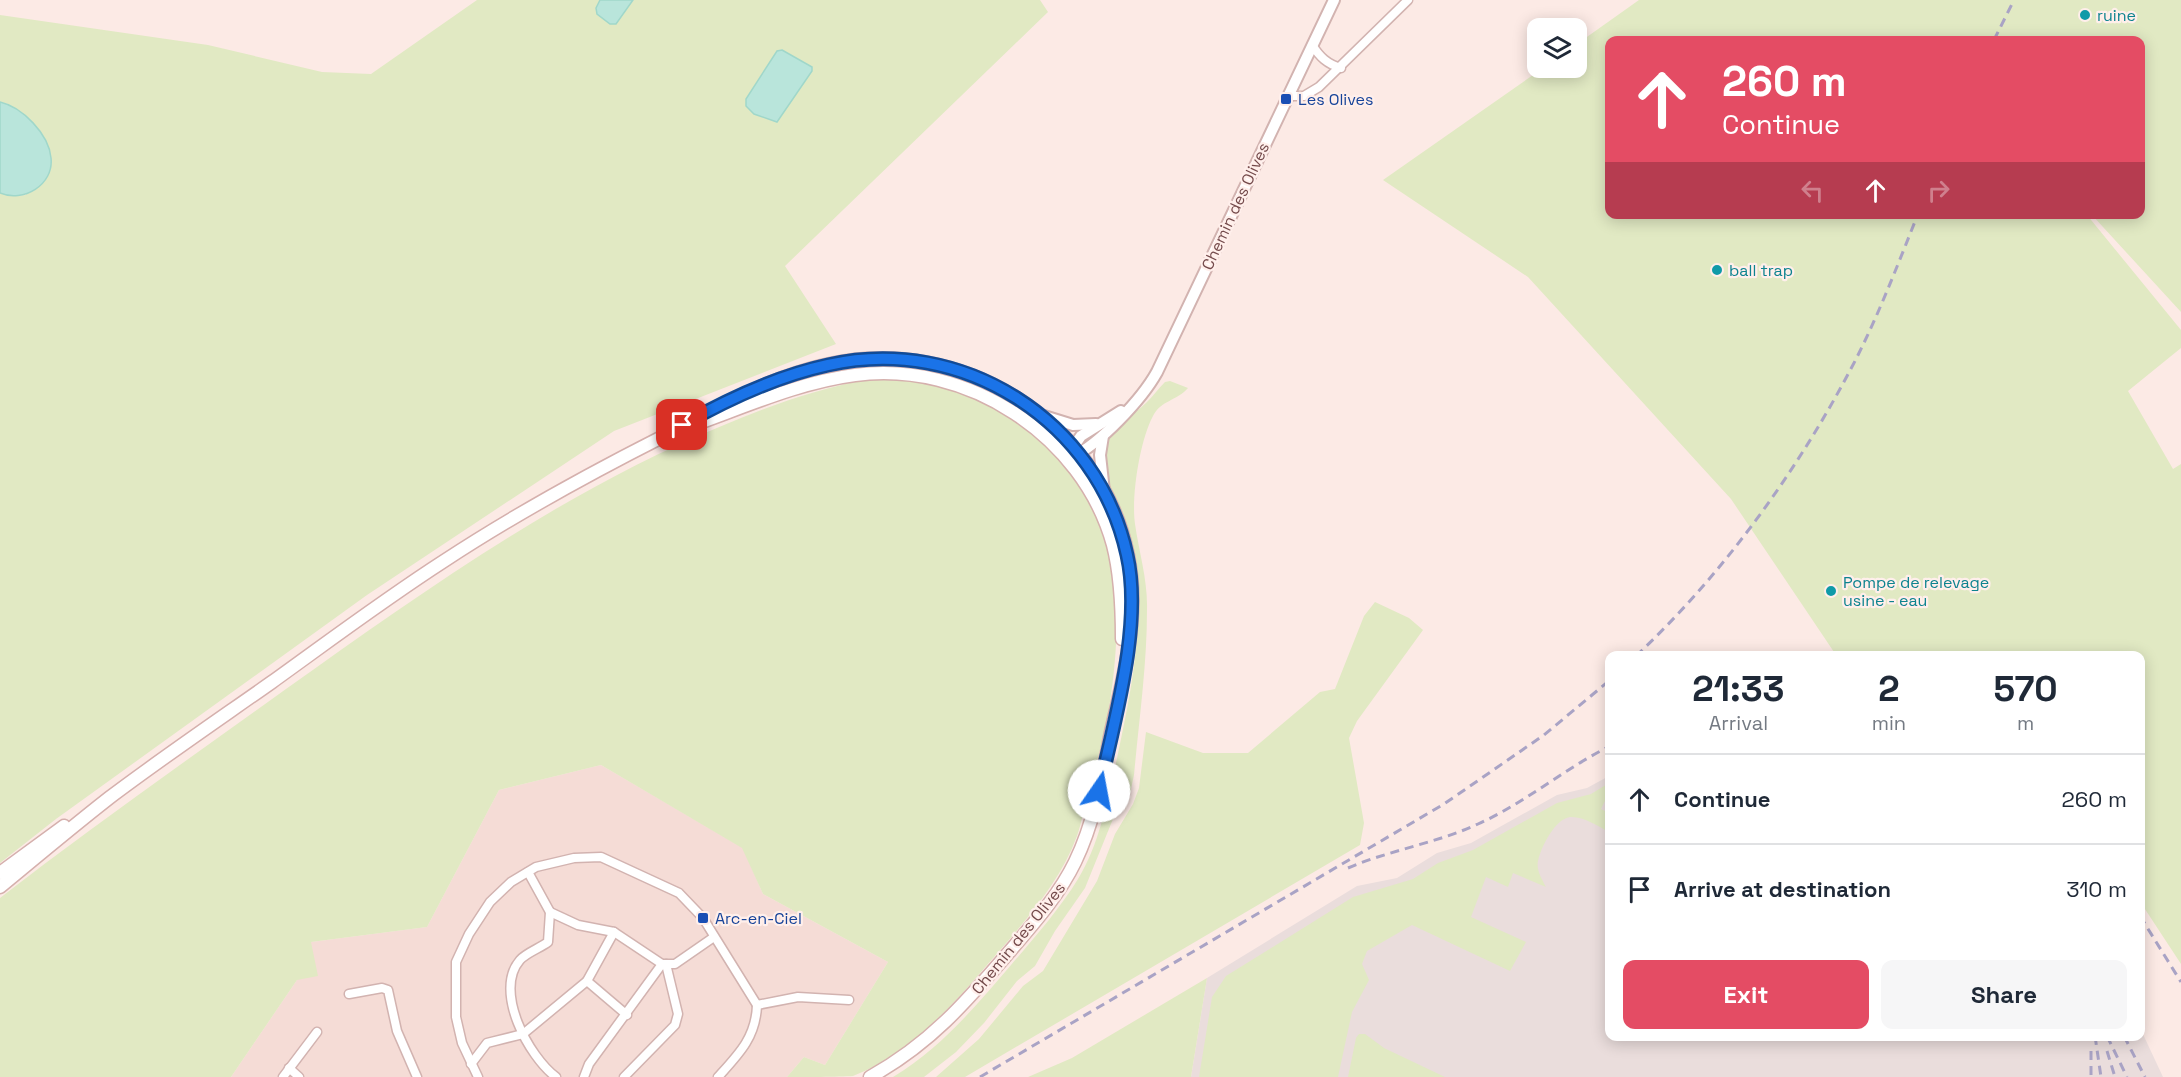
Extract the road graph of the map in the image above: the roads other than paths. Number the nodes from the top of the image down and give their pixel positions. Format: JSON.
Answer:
{"nodes":[{"id":1,"x":1334,"y":0,"type":"edge"},
{"id":2,"x":1408,"y":0,"type":"edge"},
{"id":3,"x":1312,"y":45,"type":"junction"},
{"id":4,"x":1341,"y":68,"type":"junction"},
{"id":5,"x":1288,"y":96,"type":"junction"},
{"id":6,"x":1129,"y":407,"type":"junction"},
{"id":7,"x":1042,"y":415,"type":"junction"},
{"id":8,"x":1099,"y":424,"type":"junction"},
{"id":9,"x":667,"y":434,"type":"junction"},
{"id":10,"x":1103,"y":436,"type":"junction"},
{"id":11,"x":1077,"y":449,"type":"junction"},
{"id":12,"x":1066,"y":459,"type":"junction"},
{"id":13,"x":1104,"y":491,"type":"junction"},
{"id":14,"x":1120,"y":686,"type":"junction"},
{"id":15,"x":111,"y":797,"type":"junction"},
{"id":16,"x":528,"y":872,"type":"junction"},
{"id":17,"x":0,"y":873,"type":"edge"},
{"id":18,"x":0,"y":886,"type":"edge"},
{"id":19,"x":550,"y":912,"type":"junction"},
{"id":20,"x":614,"y":932,"type":"junction"},
{"id":21,"x":714,"y":937,"type":"junction"},
{"id":22,"x":664,"y":964,"type":"junction"},
{"id":23,"x":587,"y":981,"type":"junction"},
{"id":24,"x":349,"y":994,"type":"dead end"},
{"id":25,"x":849,"y":1000,"type":"dead end"},
{"id":26,"x":758,"y":1005,"type":"junction"},
{"id":27,"x":627,"y":1015,"type":"junction"},
{"id":28,"x":316,"y":1032,"type":"dead end"},
{"id":29,"x":523,"y":1034,"type":"junction"},
{"id":30,"x":471,"y":1065,"type":"junction"},
{"id":31,"x":289,"y":1068,"type":"junction"},
{"id":32,"x":283,"y":1077,"type":"edge"},
{"id":33,"x":299,"y":1077,"type":"edge"},
{"id":34,"x":417,"y":1077,"type":"edge"},
{"id":35,"x":478,"y":1077,"type":"edge"},
{"id":36,"x":556,"y":1077,"type":"edge"},
{"id":37,"x":584,"y":1077,"type":"edge"},
{"id":38,"x":624,"y":1077,"type":"edge"},
{"id":39,"x":718,"y":1077,"type":"edge"},
{"id":40,"x":870,"y":1077,"type":"edge"}],
"edges":[{"from":1,"to":3,"type":"street","name":"Chemin des Olives"},
{"from":2,"to":4,"type":"street"},
{"from":3,"to":4,"type":"street"},
{"from":3,"to":5,"type":"street","name":"Chemin des Olives"},
{"from":4,"to":5,"type":"street"},
{"from":5,"to":6,"type":"street","name":"Chemin des Olives"},
{"from":6,"to":8,"type":"street","name":"Chemin des Olives"},
{"from":6,"to":10,"type":"street","name":"Chemin des Olives"},
{"from":7,"to":8,"type":"street"},
{"from":7,"to":9,"type":"main road"},
{"from":7,"to":11,"type":"main road"},
{"from":8,"to":11,"type":"street","name":"Chemin des Olives"},
{"from":9,"to":12,"type":"main road"},
{"from":9,"to":15,"type":"main road"},
{"from":10,"to":11,"type":"street","name":"Chemin des Olives"},
{"from":10,"to":13,"type":"street","name":"Chemin des Olives"},
{"from":11,"to":12,"type":"street","name":"Chemin des Olives"},
{"from":11,"to":13,"type":"main road","name":"Chemin des Olives"},
{"from":12,"to":14,"type":"main road","name":"Chemin des Olives"},
{"from":13,"to":14,"type":"main road","name":"Chemin des Olives"},
{"from":14,"to":40,"type":"main road","name":"Chemin des Olives"},
{"from":15,"to":17,"type":"main road"},
{"from":15,"to":18,"type":"main road"},
{"from":16,"to":19,"type":"street"},
{"from":16,"to":21,"type":"street"},
{"from":16,"to":30,"type":"street"},
{"from":19,"to":20,"type":"street"},
{"from":19,"to":29,"type":"street"},
{"from":20,"to":22,"type":"street"},
{"from":20,"to":23,"type":"street"},
{"from":21,"to":22,"type":"street"},
{"from":21,"to":26,"type":"street"},
{"from":22,"to":27,"type":"street"},
{"from":22,"to":38,"type":"street"},
{"from":23,"to":27,"type":"street"},
{"from":23,"to":29,"type":"street"},
{"from":24,"to":34,"type":"street"},
{"from":25,"to":26,"type":"street"},
{"from":26,"to":39,"type":"street"},
{"from":27,"to":37,"type":"street"},
{"from":28,"to":31,"type":"street"},
{"from":29,"to":30,"type":"street"},
{"from":29,"to":36,"type":"street"},
{"from":30,"to":35,"type":"street"},
{"from":31,"to":32,"type":"street"},
{"from":31,"to":33,"type":"street"}]}
